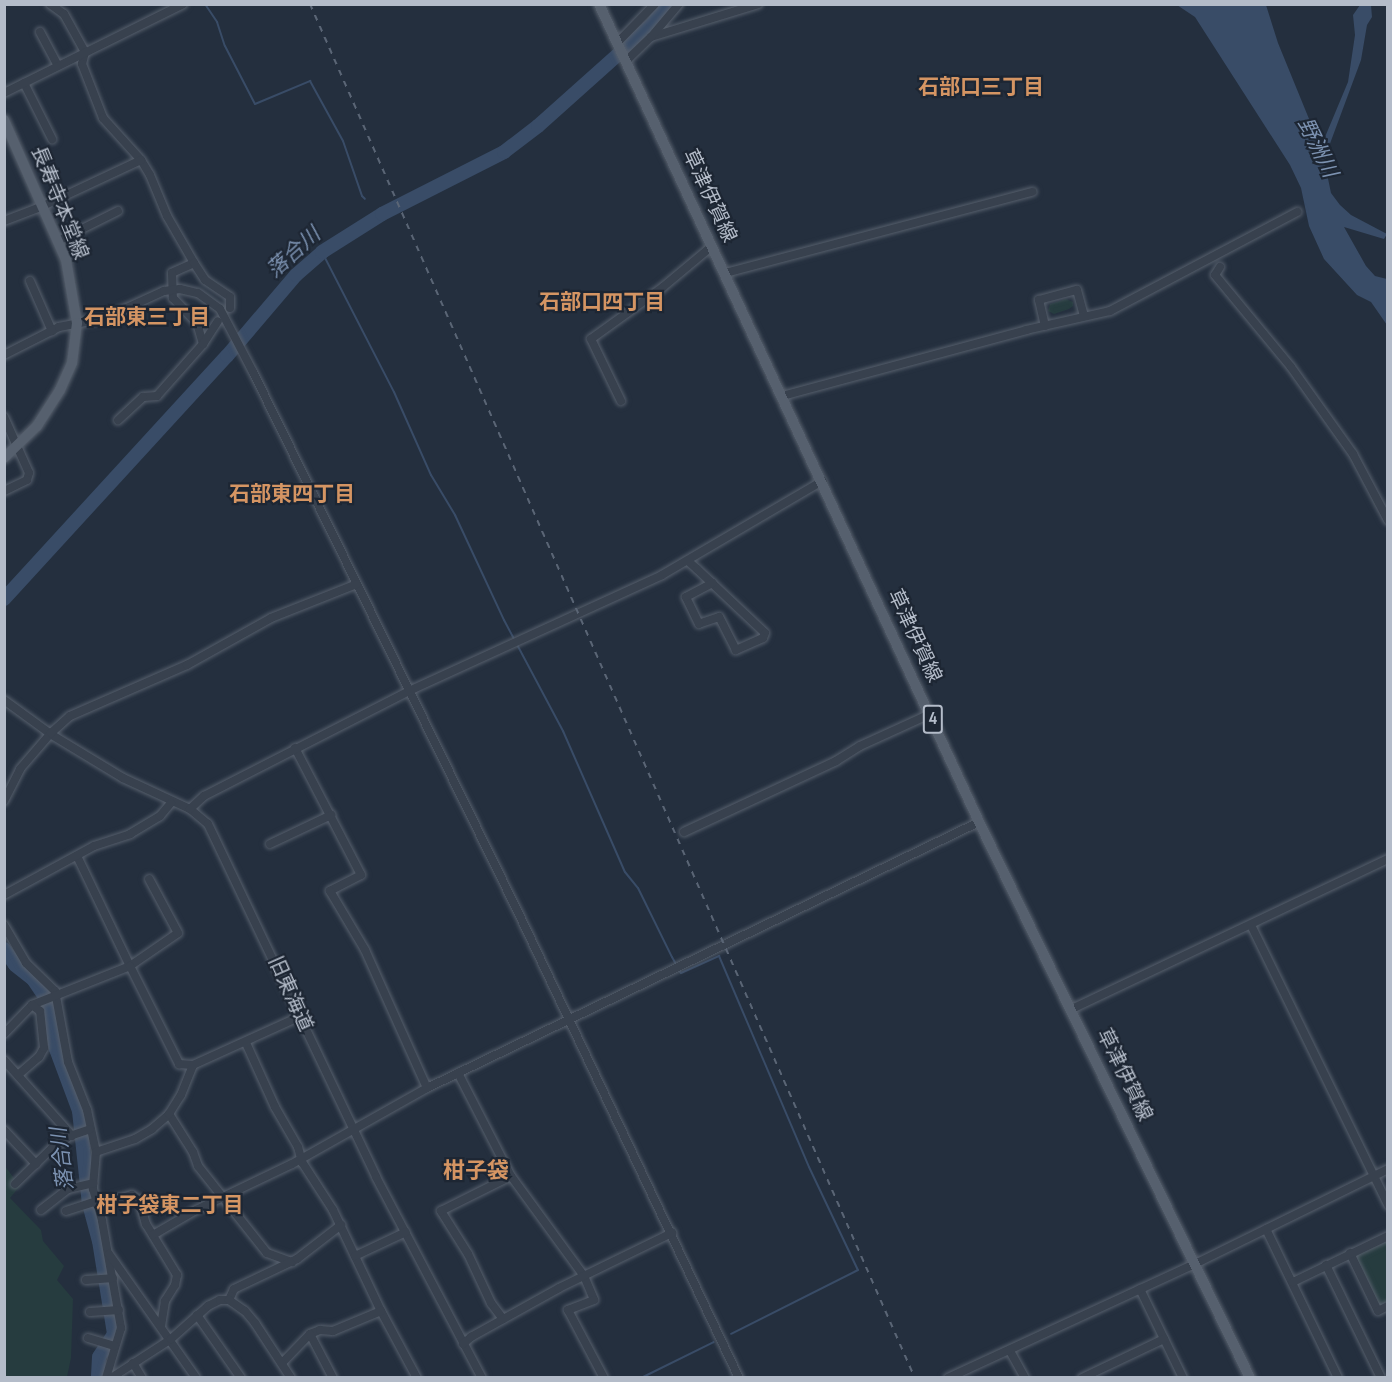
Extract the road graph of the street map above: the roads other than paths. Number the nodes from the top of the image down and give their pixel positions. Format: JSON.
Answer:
{"nodes":[{"id":1,"x":50,"y":4,"type":"edge"},
{"id":2,"x":183,"y":4,"type":"edge"},
{"id":3,"x":599,"y":4,"type":"edge"},
{"id":4,"x":655,"y":4,"type":"edge"},
{"id":5,"x":679,"y":4,"type":"edge"},
{"id":6,"x":758,"y":4,"type":"edge"},
{"id":7,"x":40,"y":32,"type":"dead end"},
{"id":8,"x":651,"y":37,"type":"junction"},
{"id":9,"x":618,"y":45,"type":"junction"},
{"id":10,"x":85,"y":52,"type":"junction"},
{"id":11,"x":625,"y":59,"type":"junction"},
{"id":12,"x":58,"y":66,"type":"junction"},
{"id":13,"x":24,"y":83,"type":"junction"},
{"id":14,"x":4,"y":93,"type":"edge"},
{"id":15,"x":4,"y":120,"type":"edge"},
{"id":16,"x":52,"y":139,"type":"dead end"},
{"id":17,"x":141,"y":160,"type":"junction"},
{"id":18,"x":1032,"y":192,"type":"dead end"},
{"id":19,"x":43,"y":206,"type":"junction"},
{"id":20,"x":118,"y":211,"type":"dead end"},
{"id":21,"x":1297,"y":212,"type":"dead end"},
{"id":22,"x":4,"y":221,"type":"edge"},
{"id":23,"x":58,"y":241,"type":"junction"},
{"id":24,"x":712,"y":246,"type":"junction"},
{"id":25,"x":194,"y":263,"type":"junction"},
{"id":26,"x":1220,"y":267,"type":"dead end"},
{"id":27,"x":725,"y":273,"type":"junction"},
{"id":28,"x":30,"y":281,"type":"dead end"},
{"id":29,"x":173,"y":290,"type":"junction"},
{"id":30,"x":230,"y":308,"type":"dead end"},
{"id":31,"x":1088,"y":315,"type":"junction"},
{"id":32,"x":218,"y":321,"type":"dead end"},
{"id":33,"x":77,"y":323,"type":"junction"},
{"id":34,"x":1045,"y":326,"type":"junction"},
{"id":35,"x":52,"y":331,"type":"junction"},
{"id":36,"x":203,"y":344,"type":"junction"},
{"id":37,"x":4,"y":355,"type":"edge"},
{"id":38,"x":782,"y":396,"type":"junction"},
{"id":39,"x":621,"y":401,"type":"dead end"},
{"id":40,"x":4,"y":417,"type":"edge"},
{"id":41,"x":118,"y":420,"type":"dead end"},
{"id":42,"x":18,"y":446,"type":"junction"},
{"id":43,"x":4,"y":458,"type":"edge"},
{"id":44,"x":822,"y":481,"type":"junction"},
{"id":45,"x":4,"y":491,"type":"edge"},
{"id":46,"x":1388,"y":520,"type":"edge"},
{"id":47,"x":688,"y":561,"type":"junction"},
{"id":48,"x":712,"y":583,"type":"junction"},
{"id":49,"x":357,"y":584,"type":"junction"},
{"id":50,"x":409,"y":690,"type":"junction"},
{"id":51,"x":4,"y":700,"type":"edge"},
{"id":52,"x":930,"y":714,"type":"junction"},
{"id":53,"x":51,"y":733,"type":"junction"},
{"id":54,"x":295,"y":748,"type":"junction"},
{"id":55,"x":4,"y":775,"type":"edge"},
{"id":56,"x":15,"y":778,"type":"junction"},
{"id":57,"x":4,"y":801,"type":"edge"},
{"id":58,"x":171,"y":802,"type":"junction"},
{"id":59,"x":190,"y":809,"type":"junction"},
{"id":60,"x":331,"y":815,"type":"junction"},
{"id":61,"x":980,"y":822,"type":"junction"},
{"id":62,"x":684,"y":832,"type":"dead end"},
{"id":63,"x":270,"y":844,"type":"dead end"},
{"id":64,"x":77,"y":856,"type":"junction"},
{"id":65,"x":1388,"y":858,"type":"edge"},
{"id":66,"x":149,"y":879,"type":"dead end"},
{"id":67,"x":4,"y":895,"type":"edge"},
{"id":68,"x":1251,"y":925,"type":"junction"},
{"id":69,"x":4,"y":926,"type":"edge"},
{"id":70,"x":130,"y":966,"type":"junction"},
{"id":71,"x":56,"y":996,"type":"junction"},
{"id":72,"x":32,"y":1005,"type":"junction"},
{"id":73,"x":1072,"y":1009,"type":"junction"},
{"id":74,"x":300,"y":1017,"type":"junction"},
{"id":75,"x":570,"y":1018,"type":"junction"},
{"id":76,"x":4,"y":1034,"type":"edge"},
{"id":77,"x":246,"y":1043,"type":"junction"},
{"id":78,"x":4,"y":1060,"type":"edge"},
{"id":79,"x":193,"y":1065,"type":"junction"},
{"id":80,"x":458,"y":1073,"type":"junction"},
{"id":81,"x":18,"y":1075,"type":"junction"},
{"id":82,"x":427,"y":1088,"type":"junction"},
{"id":83,"x":169,"y":1114,"type":"junction"},
{"id":84,"x":353,"y":1128,"type":"junction"},
{"id":85,"x":90,"y":1129,"type":"junction"},
{"id":86,"x":4,"y":1130,"type":"edge"},
{"id":87,"x":72,"y":1136,"type":"junction"},
{"id":88,"x":96,"y":1152,"type":"junction"},
{"id":89,"x":301,"y":1159,"type":"junction"},
{"id":90,"x":36,"y":1164,"type":"junction"},
{"id":91,"x":1388,"y":1169,"type":"edge"},
{"id":92,"x":511,"y":1176,"type":"junction"},
{"id":93,"x":1374,"y":1176,"type":"junction"},
{"id":94,"x":15,"y":1184,"type":"dead end"},
{"id":95,"x":89,"y":1184,"type":"junction"},
{"id":96,"x":222,"y":1198,"type":"junction"},
{"id":97,"x":93,"y":1203,"type":"junction"},
{"id":98,"x":1388,"y":1205,"type":"edge"},
{"id":99,"x":41,"y":1210,"type":"dead end"},
{"id":100,"x":66,"y":1211,"type":"dead end"},
{"id":101,"x":341,"y":1225,"type":"junction"},
{"id":102,"x":1266,"y":1229,"type":"junction"},
{"id":103,"x":406,"y":1232,"type":"junction"},
{"id":104,"x":672,"y":1233,"type":"junction"},
{"id":105,"x":153,"y":1235,"type":"junction"},
{"id":106,"x":1388,"y":1236,"type":"edge"},
{"id":107,"x":106,"y":1250,"type":"junction"},
{"id":108,"x":1350,"y":1253,"type":"junction"},
{"id":109,"x":355,"y":1256,"type":"junction"},
{"id":110,"x":292,"y":1262,"type":"junction"},
{"id":111,"x":1195,"y":1264,"type":"junction"},
{"id":112,"x":1326,"y":1265,"type":"junction"},
{"id":113,"x":584,"y":1276,"type":"junction"},
{"id":114,"x":109,"y":1278,"type":"junction"},
{"id":115,"x":86,"y":1280,"type":"dead end"},
{"id":116,"x":1293,"y":1282,"type":"junction"},
{"id":117,"x":1140,"y":1289,"type":"junction"},
{"id":118,"x":229,"y":1300,"type":"junction"},
{"id":119,"x":1388,"y":1306,"type":"edge"},
{"id":120,"x":115,"y":1310,"type":"junction"},
{"id":121,"x":381,"y":1311,"type":"junction"},
{"id":122,"x":90,"y":1312,"type":"dead end"},
{"id":123,"x":197,"y":1315,"type":"junction"},
{"id":124,"x":503,"y":1319,"type":"junction"},
{"id":125,"x":161,"y":1326,"type":"junction"},
{"id":126,"x":310,"y":1334,"type":"junction"},
{"id":127,"x":88,"y":1338,"type":"dead end"},
{"id":128,"x":1164,"y":1339,"type":"junction"},
{"id":129,"x":171,"y":1340,"type":"junction"},
{"id":130,"x":464,"y":1344,"type":"junction"},
{"id":131,"x":111,"y":1345,"type":"junction"},
{"id":132,"x":1010,"y":1350,"type":"junction"},
{"id":133,"x":133,"y":1363,"type":"junction"},
{"id":134,"x":282,"y":1363,"type":"junction"},
{"id":135,"x":967,"y":1369,"type":"junction"},
{"id":136,"x":106,"y":1377,"type":"edge"},
{"id":137,"x":111,"y":1377,"type":"edge"},
{"id":138,"x":142,"y":1377,"type":"edge"},
{"id":139,"x":196,"y":1377,"type":"edge"},
{"id":140,"x":241,"y":1377,"type":"edge"},
{"id":141,"x":291,"y":1377,"type":"edge"},
{"id":142,"x":333,"y":1377,"type":"edge"},
{"id":143,"x":417,"y":1377,"type":"edge"},
{"id":144,"x":482,"y":1377,"type":"edge"},
{"id":145,"x":604,"y":1377,"type":"edge"},
{"id":146,"x":739,"y":1377,"type":"edge"},
{"id":147,"x":948,"y":1377,"type":"edge"},
{"id":148,"x":971,"y":1377,"type":"edge"},
{"id":149,"x":1025,"y":1377,"type":"edge"},
{"id":150,"x":1083,"y":1377,"type":"edge"},
{"id":151,"x":1183,"y":1377,"type":"edge"},
{"id":152,"x":1250,"y":1377,"type":"edge"},
{"id":153,"x":1338,"y":1377,"type":"edge"},
{"id":154,"x":1381,"y":1377,"type":"edge"}],
"edges":[{"from":1,"to":10,"type":"street"},
{"from":2,"to":10,"type":"street"},
{"from":3,"to":9,"type":"main road","name":"草津伊賀線","number":"4"},
{"from":4,"to":9,"type":"street"},
{"from":5,"to":8,"type":"street"},
{"from":6,"to":8,"type":"street"},
{"from":7,"to":12,"type":"street"},
{"from":8,"to":11,"type":"street"},
{"from":9,"to":11,"type":"main road","name":"草津伊賀線","number":"4"},
{"from":10,"to":12,"type":"street"},
{"from":10,"to":17,"type":"street"},
{"from":11,"to":24,"type":"main road","name":"草津伊賀線","number":"4"},
{"from":12,"to":13,"type":"street"},
{"from":13,"to":14,"type":"street"},
{"from":13,"to":16,"type":"street"},
{"from":15,"to":19,"type":"main road","name":"長寿寺本堂線"},
{"from":17,"to":19,"type":"street"},
{"from":17,"to":25,"type":"street"},
{"from":18,"to":27,"type":"street"},
{"from":19,"to":22,"type":"street"},
{"from":19,"to":23,"type":"main road","name":"長寿寺本堂線"},
{"from":20,"to":23,"type":"street"},
{"from":21,"to":31,"type":"street"},
{"from":23,"to":33,"type":"main road","name":"長寿寺本堂線"},
{"from":24,"to":27,"type":"main road","name":"草津伊賀線","number":"4"},
{"from":24,"to":39,"type":"street"},
{"from":25,"to":29,"type":"street"},
{"from":25,"to":30,"type":"street"},
{"from":26,"to":46,"type":"street"},
{"from":27,"to":38,"type":"main road","name":"草津伊賀線","number":"4"},
{"from":28,"to":35,"type":"street"},
{"from":29,"to":33,"type":"street"},
{"from":29,"to":36,"type":"street"},
{"from":29,"to":49,"type":"street"},
{"from":31,"to":34,"type":"street"},
{"from":31,"to":34,"type":"street"},
{"from":32,"to":36,"type":"street"},
{"from":33,"to":35,"type":"street"},
{"from":33,"to":42,"type":"main road","name":"長寿寺本堂線"},
{"from":34,"to":38,"type":"street"},
{"from":35,"to":37,"type":"street"},
{"from":36,"to":41,"type":"street"},
{"from":38,"to":44,"type":"main road","name":"草津伊賀線","number":"4"},
{"from":40,"to":42,"type":"street"},
{"from":42,"to":43,"type":"main road","name":"長寿寺本堂線"},
{"from":42,"to":45,"type":"street"},
{"from":44,"to":47,"type":"street"},
{"from":44,"to":52,"type":"main road","name":"草津伊賀線","number":"4"},
{"from":47,"to":48,"type":"street"},
{"from":47,"to":50,"type":"street"},
{"from":48,"to":48,"type":"street"},
{"from":49,"to":50,"type":"street"},
{"from":49,"to":53,"type":"street"},
{"from":50,"to":54,"type":"street"},
{"from":50,"to":75,"type":"street"},
{"from":51,"to":53,"type":"street","name":"旧東海道"},
{"from":52,"to":61,"type":"main road","name":"草津伊賀線","number":"4"},
{"from":52,"to":62,"type":"street"},
{"from":53,"to":56,"type":"street"},
{"from":53,"to":58,"type":"street","name":"旧東海道"},
{"from":54,"to":59,"type":"street"},
{"from":54,"to":60,"type":"street"},
{"from":55,"to":56,"type":"street"},
{"from":56,"to":57,"type":"street"},
{"from":58,"to":59,"type":"street","name":"旧東海道"},
{"from":58,"to":64,"type":"street"},
{"from":59,"to":74,"type":"street","name":"旧東海道"},
{"from":60,"to":63,"type":"street"},
{"from":60,"to":82,"type":"street"},
{"from":61,"to":73,"type":"main road","name":"草津伊賀線","number":"4"},
{"from":61,"to":75,"type":"street"},
{"from":64,"to":67,"type":"street"},
{"from":64,"to":70,"type":"street"},
{"from":65,"to":68,"type":"street"},
{"from":66,"to":70,"type":"street"},
{"from":68,"to":73,"type":"street"},
{"from":68,"to":93,"type":"street"},
{"from":69,"to":71,"type":"street"},
{"from":70,"to":71,"type":"street"},
{"from":70,"to":79,"type":"street"},
{"from":71,"to":72,"type":"street"},
{"from":71,"to":85,"type":"street"},
{"from":72,"to":76,"type":"street"},
{"from":72,"to":81,"type":"street"},
{"from":73,"to":111,"type":"main road","name":"草津伊賀線","number":"4"},
{"from":74,"to":77,"type":"street"},
{"from":74,"to":84,"type":"street","name":"旧東海道"},
{"from":75,"to":80,"type":"street"},
{"from":75,"to":104,"type":"street"},
{"from":77,"to":79,"type":"street"},
{"from":77,"to":89,"type":"street"},
{"from":78,"to":81,"type":"street"},
{"from":79,"to":83,"type":"street"},
{"from":80,"to":82,"type":"street"},
{"from":80,"to":92,"type":"street"},
{"from":81,"to":87,"type":"street"},
{"from":82,"to":84,"type":"street"},
{"from":83,"to":88,"type":"street"},
{"from":83,"to":96,"type":"street"},
{"from":84,"to":89,"type":"street"},
{"from":84,"to":103,"type":"street","name":"旧東海道"},
{"from":85,"to":87,"type":"street"},
{"from":85,"to":88,"type":"street"},
{"from":86,"to":90,"type":"street"},
{"from":87,"to":90,"type":"street"},
{"from":88,"to":95,"type":"street"},
{"from":89,"to":96,"type":"street"},
{"from":89,"to":101,"type":"street"},
{"from":90,"to":94,"type":"street"},
{"from":91,"to":93,"type":"street"},
{"from":92,"to":113,"type":"street"},
{"from":92,"to":124,"type":"street"},
{"from":93,"to":98,"type":"street"},
{"from":93,"to":102,"type":"street"},
{"from":95,"to":97,"type":"street"},
{"from":95,"to":99,"type":"street"},
{"from":96,"to":105,"type":"street"},
{"from":96,"to":110,"type":"street"},
{"from":97,"to":100,"type":"street"},
{"from":97,"to":105,"type":"street"},
{"from":97,"to":107,"type":"street"},
{"from":101,"to":109,"type":"street"},
{"from":101,"to":110,"type":"street"},
{"from":102,"to":111,"type":"street"},
{"from":102,"to":116,"type":"street"},
{"from":103,"to":109,"type":"street"},
{"from":103,"to":130,"type":"street","name":"旧東海道"},
{"from":104,"to":113,"type":"street"},
{"from":104,"to":146,"type":"street"},
{"from":105,"to":125,"type":"street"},
{"from":106,"to":108,"type":"street"},
{"from":107,"to":114,"type":"street"},
{"from":107,"to":125,"type":"street"},
{"from":108,"to":112,"type":"street"},
{"from":108,"to":119,"type":"street"},
{"from":109,"to":121,"type":"street"},
{"from":110,"to":118,"type":"street"},
{"from":111,"to":117,"type":"street"},
{"from":111,"to":152,"type":"main road","name":"草津伊賀線","number":"4"},
{"from":112,"to":116,"type":"street"},
{"from":112,"to":154,"type":"street"},
{"from":113,"to":124,"type":"street"},
{"from":113,"to":145,"type":"street"},
{"from":114,"to":115,"type":"street"},
{"from":114,"to":120,"type":"street"},
{"from":116,"to":153,"type":"street"},
{"from":117,"to":128,"type":"street"},
{"from":117,"to":132,"type":"street"},
{"from":118,"to":123,"type":"street"},
{"from":118,"to":134,"type":"street"},
{"from":120,"to":122,"type":"street"},
{"from":120,"to":131,"type":"street"},
{"from":121,"to":126,"type":"street"},
{"from":121,"to":143,"type":"street"},
{"from":123,"to":129,"type":"street"},
{"from":123,"to":140,"type":"street"},
{"from":124,"to":130,"type":"street"},
{"from":125,"to":129,"type":"street"},
{"from":126,"to":134,"type":"street"},
{"from":126,"to":142,"type":"street"},
{"from":127,"to":131,"type":"street"},
{"from":128,"to":150,"type":"street"},
{"from":128,"to":151,"type":"street"},
{"from":129,"to":133,"type":"street"},
{"from":129,"to":139,"type":"street"},
{"from":130,"to":144,"type":"street","name":"旧東海道"},
{"from":131,"to":136,"type":"street"},
{"from":132,"to":135,"type":"street"},
{"from":132,"to":149,"type":"street"},
{"from":133,"to":137,"type":"street"},
{"from":133,"to":138,"type":"street"},
{"from":134,"to":141,"type":"street"},
{"from":135,"to":147,"type":"street"},
{"from":135,"to":148,"type":"street"}]}
